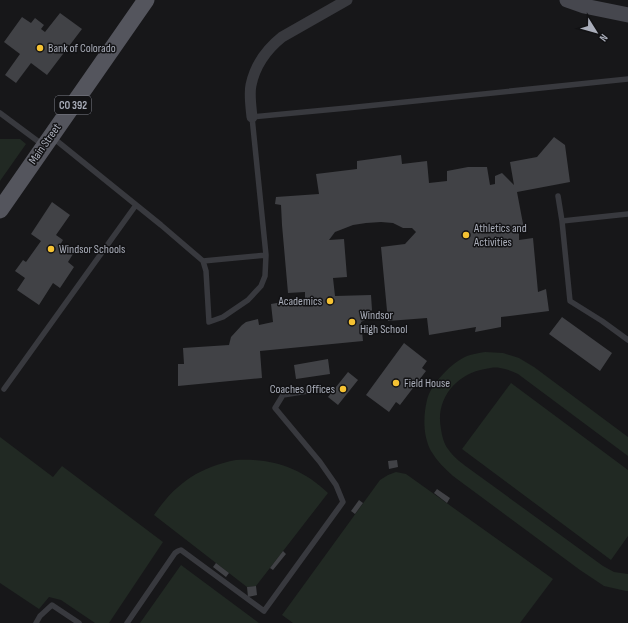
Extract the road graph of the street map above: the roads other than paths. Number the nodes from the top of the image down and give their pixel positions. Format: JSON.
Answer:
{"nodes":[{"id":1,"x":347,"y":0,"type":"edge"},
{"id":2,"x":567,"y":0,"type":"edge"},
{"id":3,"x":142,"y":2,"type":"edge"},
{"id":4,"x":628,"y":15,"type":"edge"},
{"id":5,"x":628,"y":79,"type":"edge"},
{"id":6,"x":0,"y":112,"type":"edge"},
{"id":7,"x":252,"y":117,"type":"junction"},
{"id":8,"x":48,"y":141,"type":"junction"},
{"id":9,"x":558,"y":196,"type":"dead end"},
{"id":10,"x":136,"y":205,"type":"junction"},
{"id":11,"x":0,"y":210,"type":"edge"},
{"id":12,"x":628,"y":214,"type":"edge"},
{"id":13,"x":562,"y":221,"type":"junction"},
{"id":14,"x":266,"y":255,"type":"junction"},
{"id":15,"x":203,"y":261,"type":"junction"},
{"id":16,"x":628,"y":340,"type":"edge"},
{"id":17,"x":4,"y":389,"type":"dead end"},
{"id":18,"x":308,"y":391,"type":"dead end"},
{"id":19,"x":36,"y":623,"type":"edge"},
{"id":20,"x":79,"y":623,"type":"edge"},
{"id":21,"x":126,"y":623,"type":"edge"}],
"edges":[{"from":1,"to":7,"type":"street"},
{"from":2,"to":4,"type":"street"},
{"from":3,"to":8,"type":"main road","name":"Main Street","number":"CO 392"},
{"from":5,"to":7,"type":"lane"},
{"from":6,"to":8,"type":"lane"},
{"from":7,"to":14,"type":"lane"},
{"from":8,"to":10,"type":"lane"},
{"from":8,"to":11,"type":"main road","name":"Main Street","number":"CO 392"},
{"from":9,"to":13,"type":"lane"},
{"from":10,"to":15,"type":"lane"},
{"from":10,"to":17,"type":"lane"},
{"from":12,"to":13,"type":"lane"},
{"from":13,"to":16,"type":"lane"},
{"from":14,"to":15,"type":"lane"},
{"from":14,"to":15,"type":"lane"},
{"from":18,"to":21,"type":"lane"},
{"from":19,"to":20,"type":"lane"}]}
